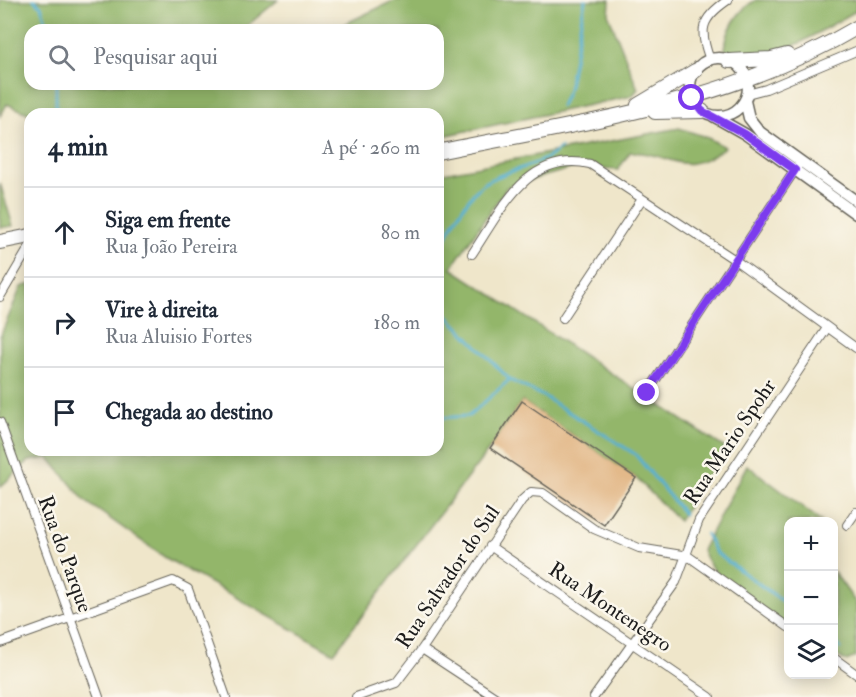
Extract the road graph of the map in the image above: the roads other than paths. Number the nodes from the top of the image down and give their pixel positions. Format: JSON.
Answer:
{"nodes":[{"id":1,"x":728,"y":0,"type":"edge"},
{"id":2,"x":856,"y":28,"type":"edge"},
{"id":3,"x":830,"y":44,"type":"junction"},
{"id":4,"x":856,"y":51,"type":"edge"},
{"id":5,"x":846,"y":56,"type":"junction"},
{"id":6,"x":710,"y":60,"type":"junction"},
{"id":7,"x":729,"y":61,"type":"junction"},
{"id":8,"x":856,"y":62,"type":"edge"},
{"id":9,"x":695,"y":71,"type":"junction"},
{"id":10,"x":746,"y":79,"type":"junction"},
{"id":11,"x":692,"y":98,"type":"junction"},
{"id":12,"x":746,"y":98,"type":"junction"},
{"id":13,"x":626,"y":112,"type":"junction"},
{"id":14,"x":706,"y":113,"type":"junction"},
{"id":15,"x":444,"y":151,"type":"edge"},
{"id":16,"x":798,"y":166,"type":"junction"},
{"id":17,"x":642,"y":199,"type":"junction"},
{"id":18,"x":856,"y":201,"type":"edge"},
{"id":19,"x":856,"y":214,"type":"edge"},
{"id":20,"x":24,"y":237,"type":"edge"},
{"id":21,"x":0,"y":242,"type":"edge"},
{"id":22,"x":24,"y":254,"type":"edge"},
{"id":23,"x":472,"y":254,"type":"dead end"},
{"id":24,"x":735,"y":260,"type":"junction"},
{"id":25,"x":4,"y":280,"type":"edge"},
{"id":26,"x":0,"y":297,"type":"edge"},
{"id":27,"x":563,"y":318,"type":"dead end"},
{"id":28,"x":827,"y":328,"type":"junction"},
{"id":29,"x":856,"y":348,"type":"edge"},
{"id":30,"x":647,"y":393,"type":"dead end"},
{"id":31,"x":0,"y":422,"type":"edge"},
{"id":32,"x":856,"y":512,"type":"edge"},
{"id":33,"x":848,"y":525,"type":"dead end"},
{"id":34,"x":490,"y":546,"type":"junction"},
{"id":35,"x":688,"y":556,"type":"junction"},
{"id":36,"x":70,"y":619,"type":"junction"},
{"id":37,"x":786,"y":625,"type":"edge"},
{"id":38,"x":0,"y":643,"type":"edge"},
{"id":39,"x":632,"y":644,"type":"junction"},
{"id":40,"x":422,"y":649,"type":"junction"},
{"id":41,"x":838,"y":661,"type":"edge"},
{"id":42,"x":856,"y":674,"type":"edge"},
{"id":43,"x":99,"y":697,"type":"edge"},
{"id":44,"x":226,"y":697,"type":"edge"},
{"id":45,"x":356,"y":697,"type":"edge"},
{"id":46,"x":495,"y":697,"type":"edge"},
{"id":47,"x":594,"y":697,"type":"edge"},
{"id":48,"x":710,"y":697,"type":"edge"}],
"edges":[{"from":1,"to":6,"type":"street"},
{"from":2,"to":3,"type":"main road"},
{"from":3,"to":7,"type":"main road"},
{"from":3,"to":10,"type":"main road"},
{"from":4,"to":5,"type":"street"},
{"from":5,"to":8,"type":"street"},
{"from":5,"to":12,"type":"street"},
{"from":6,"to":7,"type":"street"},
{"from":6,"to":9,"type":"street"},
{"from":7,"to":10,"type":"street"},
{"from":9,"to":11,"type":"street"},
{"from":9,"to":13,"type":"main road"},
{"from":10,"to":11,"type":"main road"},
{"from":10,"to":12,"type":"street"},
{"from":11,"to":13,"type":"main road"},
{"from":11,"to":14,"type":"street"},
{"from":12,"to":14,"type":"street"},
{"from":12,"to":16,"type":"street"},
{"from":13,"to":14,"type":"main road"},
{"from":13,"to":15,"type":"main road"},
{"from":14,"to":16,"type":"street"},
{"from":16,"to":18,"type":"street"},
{"from":16,"to":19,"type":"street"},
{"from":16,"to":24,"type":"street"},
{"from":17,"to":23,"type":"street"},
{"from":17,"to":24,"type":"street"},
{"from":17,"to":27,"type":"street"},
{"from":20,"to":21,"type":"main road"},
{"from":22,"to":25,"type":"street"},
{"from":24,"to":28,"type":"street"},
{"from":24,"to":30,"type":"street"},
{"from":25,"to":26,"type":"street"},
{"from":28,"to":29,"type":"street"},
{"from":28,"to":35,"type":"street","name":"Rua Mario Spohr"},
{"from":31,"to":36,"type":"street","name":"Rua do Parque"},
{"from":32,"to":33,"type":"street"},
{"from":34,"to":35,"type":"street","name":"Rua Salvador do Sul"},
{"from":34,"to":39,"type":"street","name":"Rua Montenegro"},
{"from":34,"to":40,"type":"street","name":"Rua Salvador do Sul"},
{"from":35,"to":37,"type":"street"},
{"from":35,"to":39,"type":"street","name":"Rua Mario Spohr"},
{"from":36,"to":38,"type":"street"},
{"from":36,"to":43,"type":"street","name":"Rua do Parque"},
{"from":36,"to":44,"type":"street"},
{"from":39,"to":47,"type":"street","name":"Rua Mario Spohr"},
{"from":39,"to":48,"type":"street","name":"Rua Montenegro"},
{"from":40,"to":45,"type":"street","name":"Rua Salvador do Sul"},
{"from":40,"to":46,"type":"street"},
{"from":41,"to":42,"type":"street"}]}
